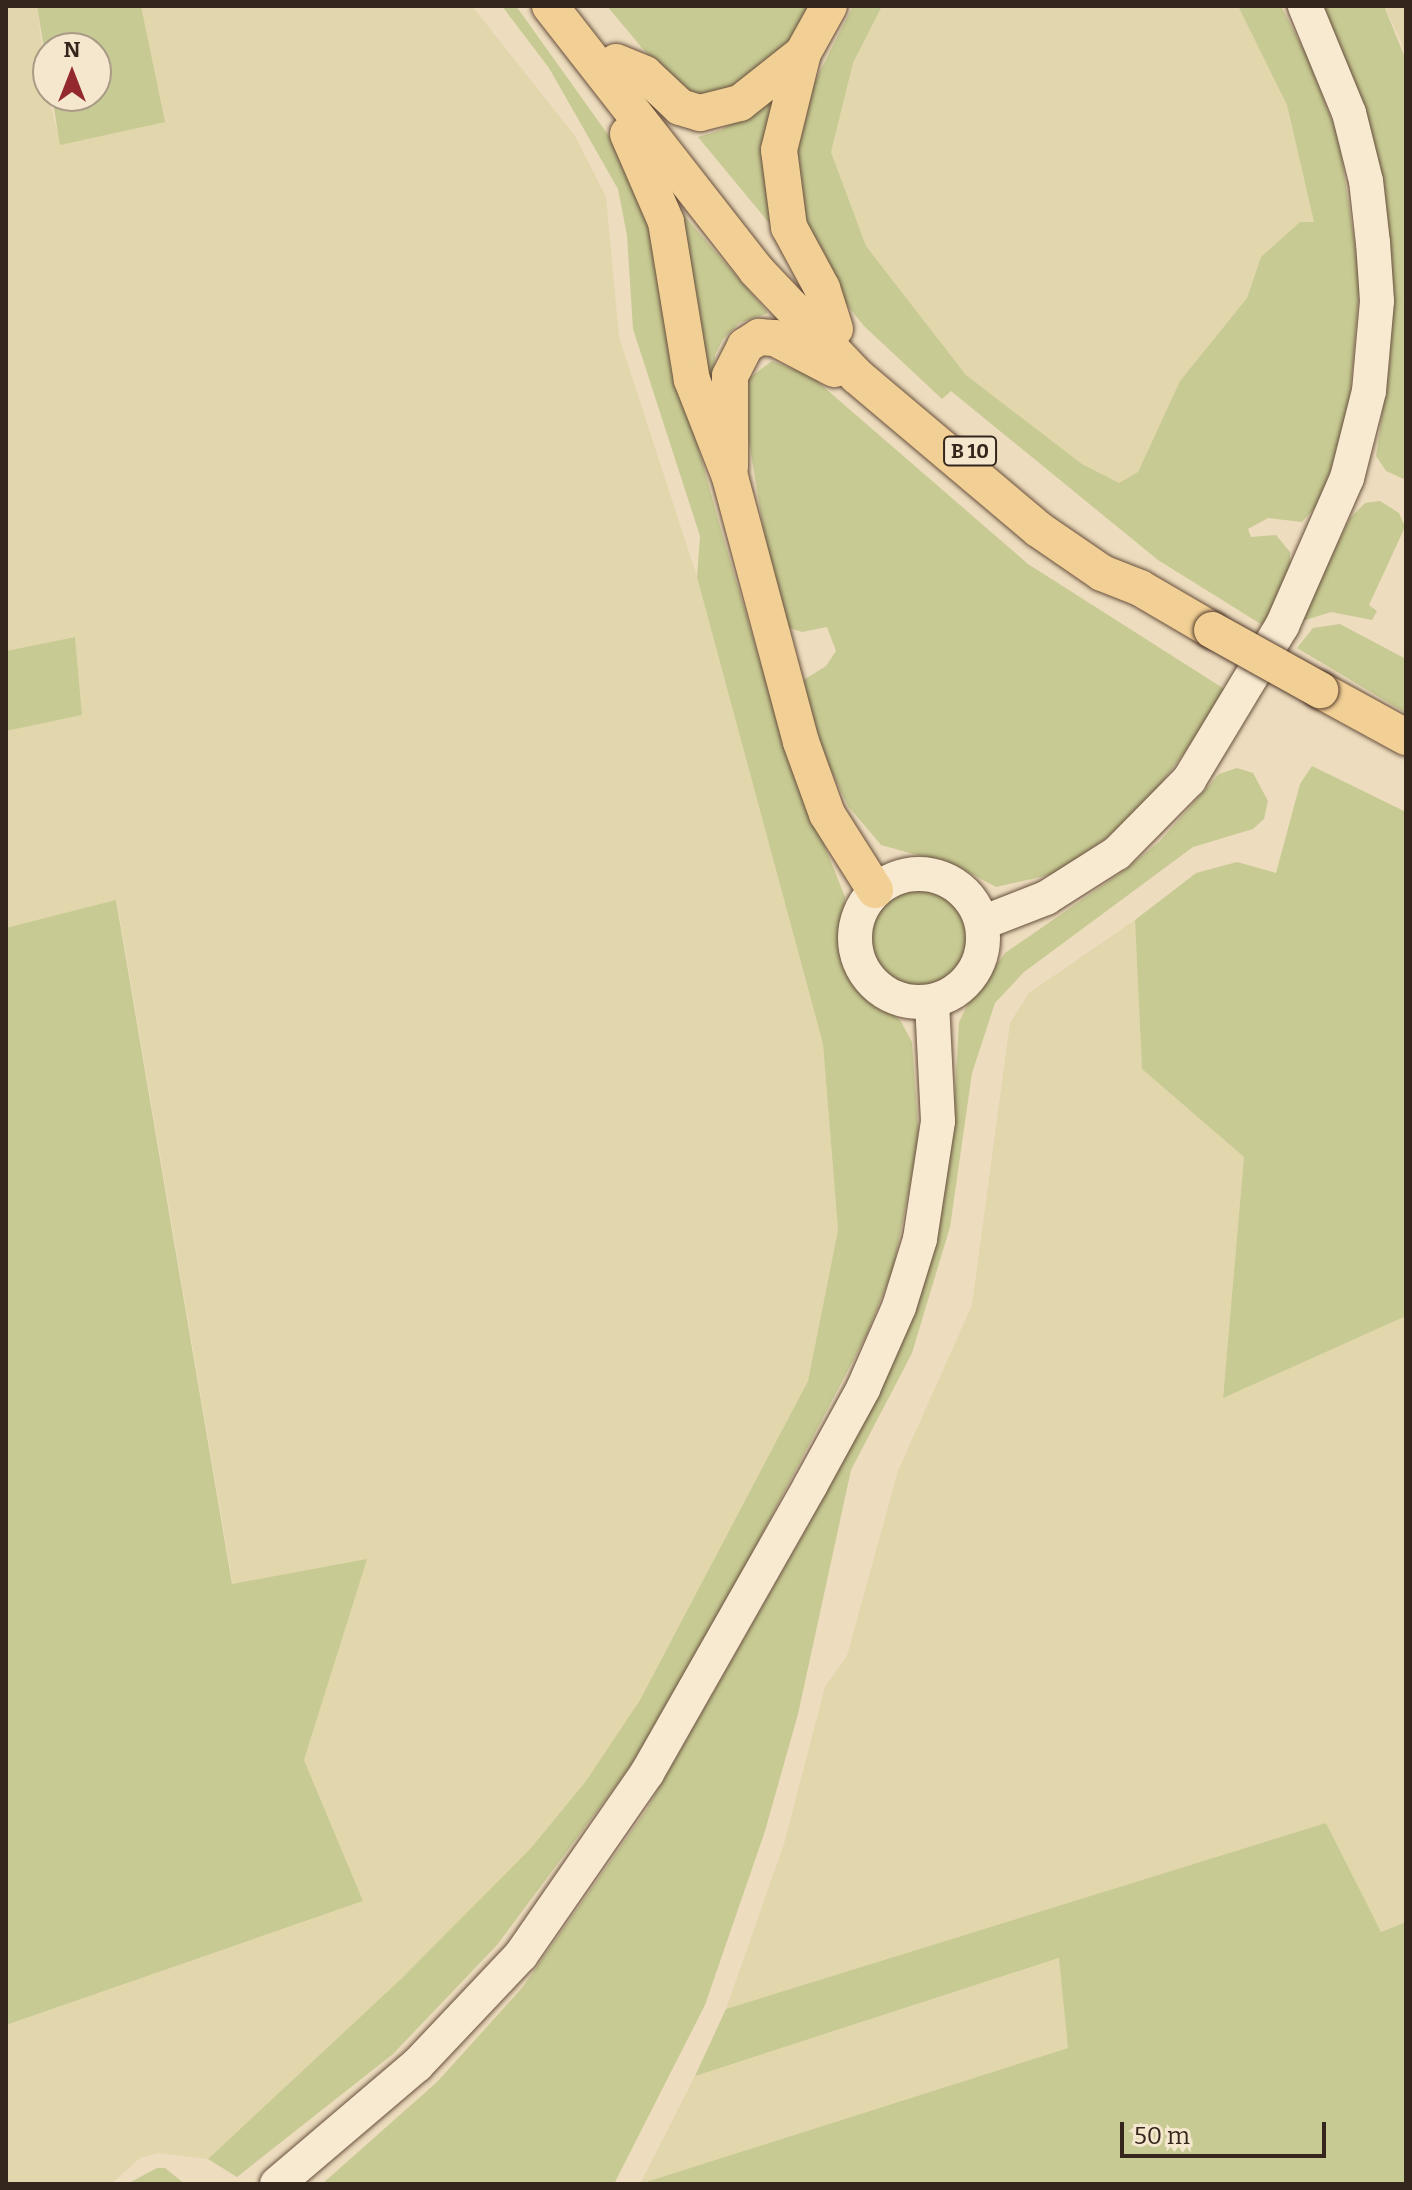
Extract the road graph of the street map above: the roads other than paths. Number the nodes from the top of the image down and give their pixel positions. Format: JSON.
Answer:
{"nodes":[{"id":1,"x":550,"y":6,"type":"edge"},
{"id":2,"x":575,"y":6,"type":"edge"},
{"id":3,"x":829,"y":6,"type":"edge"},
{"id":4,"x":1305,"y":6,"type":"edge"},
{"id":5,"x":803,"y":53,"type":"junction"},
{"id":6,"x":616,"y":62,"type":"junction"},
{"id":7,"x":625,"y":104,"type":"junction"},
{"id":8,"x":835,"y":329,"type":"junction"},
{"id":9,"x":857,"y":376,"type":"junction"},
{"id":10,"x":730,"y":477,"type":"junction"},
{"id":11,"x":1140,"y":588,"type":"junction"},
{"id":12,"x":1406,"y":737,"type":"edge"},
{"id":13,"x":875,"y":890,"type":"junction"},
{"id":14,"x":982,"y":923,"type":"junction"},
{"id":15,"x":932,"y":1001,"type":"junction"},
{"id":16,"x":277,"y":2184,"type":"edge"}],
"edges":[{"from":1,"to":7,"type":"main road","number":"B 10"},
{"from":2,"to":6,"type":"main road","number":"B 10"},
{"from":3,"to":5,"type":"main road"},
{"from":4,"to":14,"type":"main road"},
{"from":5,"to":6,"type":"main road"},
{"from":5,"to":8,"type":"main road"},
{"from":6,"to":8,"type":"main road","number":"B 10"},
{"from":7,"to":9,"type":"main road","number":"B 10"},
{"from":7,"to":10,"type":"main road"},
{"from":8,"to":11,"type":"main road","number":"B 10"},
{"from":9,"to":10,"type":"main road"},
{"from":9,"to":11,"type":"main road","number":"B 10"},
{"from":10,"to":13,"type":"main road"},
{"from":11,"to":12,"type":"main road","number":"B 10","bridge":true},
{"from":13,"to":14,"type":"main road"},
{"from":13,"to":15,"type":"main road"},
{"from":14,"to":15,"type":"main road"},
{"from":15,"to":16,"type":"main road"}]}
